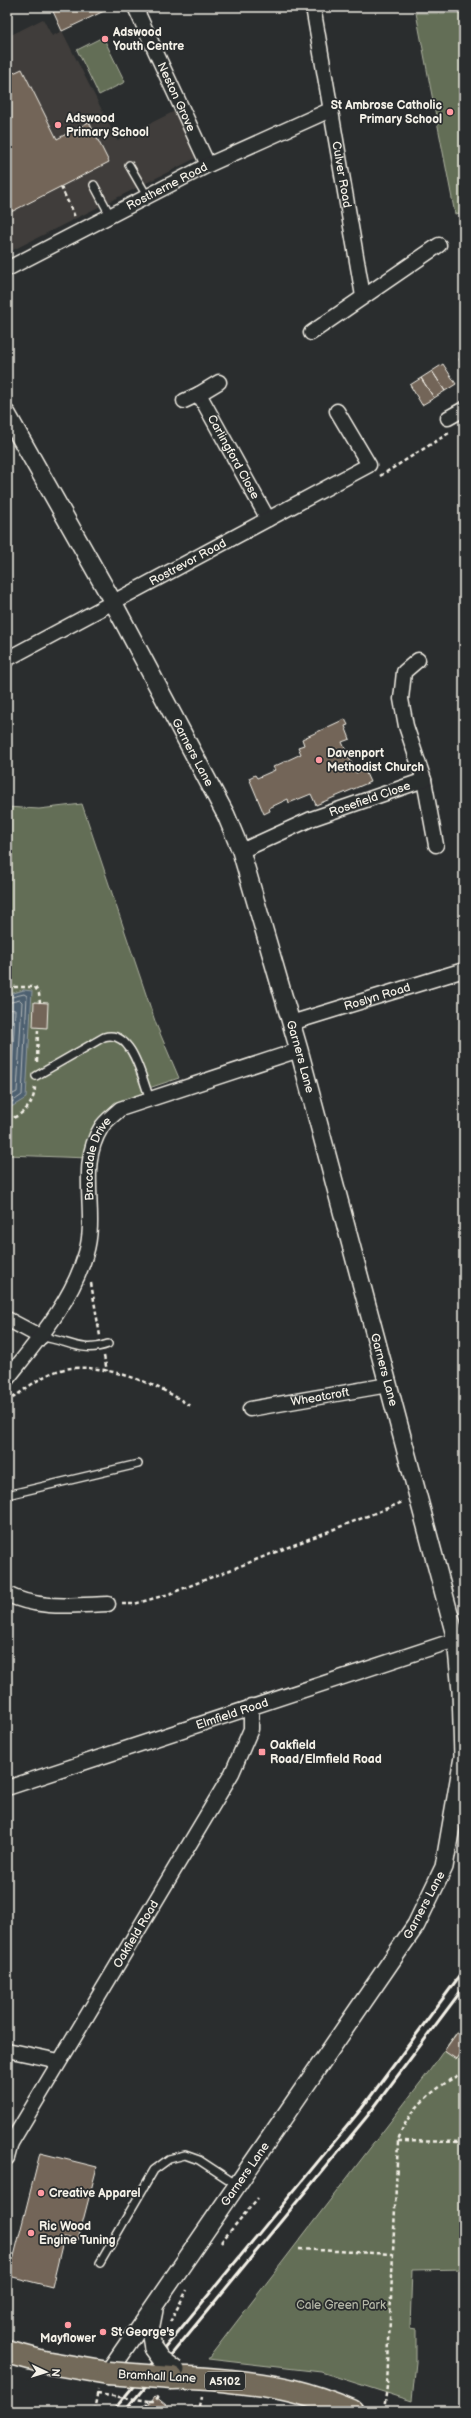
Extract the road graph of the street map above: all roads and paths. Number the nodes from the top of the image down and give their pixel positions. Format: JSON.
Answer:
{"nodes":[{"id":1,"x":135,"y":7,"type":"edge"},
{"id":2,"x":313,"y":7,"type":"edge"},
{"id":3,"x":330,"y":110,"type":"junction"},
{"id":4,"x":129,"y":165,"type":"dead end"},
{"id":5,"x":208,"y":165,"type":"junction"},
{"id":6,"x":94,"y":185,"type":"dead end"},
{"id":7,"x":60,"y":187,"type":"dead end"},
{"id":8,"x":147,"y":196,"type":"junction"},
{"id":9,"x":110,"y":215,"type":"junction"},
{"id":10,"x":82,"y":230,"type":"junction"},
{"id":11,"x":439,"y":245,"type":"dead end"},
{"id":12,"x":7,"y":269,"type":"edge"},
{"id":13,"x":363,"y":296,"type":"junction"},
{"id":14,"x":311,"y":333,"type":"dead end"},
{"id":15,"x":219,"y":382,"type":"dead end"},
{"id":16,"x":199,"y":394,"type":"junction"},
{"id":17,"x":184,"y":402,"type":"dead end"},
{"id":18,"x":464,"y":408,"type":"edge"},
{"id":19,"x":337,"y":411,"type":"dead end"},
{"id":20,"x":7,"y":414,"type":"edge"},
{"id":21,"x":448,"y":418,"type":"joint"},
{"id":22,"x":369,"y":465,"type":"junction"},
{"id":23,"x":268,"y":519,"type":"junction"},
{"id":24,"x":113,"y":602,"type":"junction"},
{"id":25,"x":7,"y":660,"type":"edge"},
{"id":26,"x":418,"y":660,"type":"dead end"},
{"id":27,"x":424,"y":780,"type":"junction"},
{"id":28,"x":436,"y":845,"type":"dead end"},
{"id":29,"x":241,"y":851,"type":"junction"},
{"id":30,"x":464,"y":970,"type":"edge"},
{"id":31,"x":7,"y":987,"type":"edge"},
{"id":32,"x":40,"y":1003,"type":"dead end"},
{"id":33,"x":291,"y":1023,"type":"junction"},
{"id":34,"x":299,"y":1050,"type":"junction"},
{"id":35,"x":36,"y":1076,"type":"dead end"},
{"id":36,"x":150,"y":1099,"type":"junction"},
{"id":37,"x":86,"y":1252,"type":"junction"},
{"id":38,"x":7,"y":1319,"type":"edge"},
{"id":39,"x":41,"y":1337,"type":"junction"},
{"id":40,"x":105,"y":1345,"type":"joint"},
{"id":41,"x":7,"y":1378,"type":"edge"},
{"id":42,"x":388,"y":1384,"type":"junction"},
{"id":43,"x":7,"y":1402,"type":"edge"},
{"id":44,"x":191,"y":1407,"type":"dead end"},
{"id":45,"x":250,"y":1409,"type":"dead end"},
{"id":46,"x":138,"y":1464,"type":"dead end"},
{"id":47,"x":7,"y":1495,"type":"edge"},
{"id":48,"x":418,"y":1496,"type":"junction"},
{"id":49,"x":7,"y":1594,"type":"edge"},
{"id":50,"x":108,"y":1604,"type":"joint"},
{"id":51,"x":460,"y":1638,"type":"edge"},
{"id":52,"x":251,"y":1706,"type":"junction"},
{"id":53,"x":7,"y":1788,"type":"edge"},
{"id":54,"x":7,"y":2050,"type":"edge"},
{"id":55,"x":59,"y":2061,"type":"junction"},
{"id":56,"x":464,"y":2072,"type":"edge"},
{"id":57,"x":398,"y":2141,"type":"junction"},
{"id":58,"x":464,"y":2142,"type":"edge"},
{"id":59,"x":7,"y":2158,"type":"edge"},
{"id":60,"x":238,"y":2185,"type":"junction"},
{"id":61,"x":258,"y":2198,"type":"dead end"},
{"id":62,"x":218,"y":2245,"type":"dead end"},
{"id":63,"x":299,"y":2249,"type":"dead end"},
{"id":64,"x":392,"y":2254,"type":"junction"},
{"id":65,"x":100,"y":2263,"type":"dead end"},
{"id":66,"x":188,"y":2289,"type":"dead end"},
{"id":67,"x":155,"y":2304,"type":"junction"},
{"id":68,"x":153,"y":2348,"type":"junction"},
{"id":69,"x":7,"y":2352,"type":"edge"},
{"id":70,"x":108,"y":2373,"type":"junction"},
{"id":71,"x":179,"y":2375,"type":"junction"},
{"id":72,"x":200,"y":2406,"type":"dead end"},
{"id":73,"x":329,"y":2406,"type":"edge"},
{"id":74,"x":94,"y":2411,"type":"edge"},
{"id":75,"x":140,"y":2411,"type":"edge"},
{"id":76,"x":178,"y":2411,"type":"edge"},
{"id":77,"x":352,"y":2411,"type":"edge"},
{"id":78,"x":384,"y":2411,"type":"edge"}],
"edges":[{"from":1,"to":5,"type":"street","name":"Neston Grove"},
{"from":2,"to":3,"type":"street","name":"Culver Road"},
{"from":3,"to":5,"type":"street","name":"Rostherne Road"},
{"from":3,"to":13,"type":"street","name":"Culver Road"},
{"from":4,"to":8,"type":"lane"},
{"from":5,"to":8,"type":"street","name":"Rostherne Road"},
{"from":6,"to":9,"type":"lane"},
{"from":7,"to":10,"type":"path"},
{"from":8,"to":9,"type":"street","name":"Rostherne Road"},
{"from":9,"to":10,"type":"street","name":"Rostherne Road"},
{"from":10,"to":12,"type":"street","name":"Rostherne Road"},
{"from":11,"to":13,"type":"street"},
{"from":13,"to":14,"type":"street"},
{"from":15,"to":16,"type":"street"},
{"from":16,"to":17,"type":"street"},
{"from":16,"to":23,"type":"street","name":"Carlingford Close"},
{"from":18,"to":21,"type":"street"},
{"from":19,"to":22,"type":"street"},
{"from":20,"to":24,"type":"street","name":"Garners Lane"},
{"from":21,"to":22,"type":"path"},
{"from":22,"to":23,"type":"street","name":"Rostrevor Road"},
{"from":23,"to":24,"type":"street","name":"Rostrevor Road"},
{"from":24,"to":25,"type":"street","name":"Rostrevor Road"},
{"from":24,"to":29,"type":"street","name":"Garners Lane"},
{"from":26,"to":27,"type":"street","name":"Rosefield Close"},
{"from":27,"to":28,"type":"street"},
{"from":27,"to":29,"type":"street","name":"Rosefield Close"},
{"from":29,"to":33,"type":"street","name":"Garners Lane"},
{"from":30,"to":33,"type":"street","name":"Roslyn Road"},
{"from":31,"to":32,"type":"path"},
{"from":33,"to":34,"type":"street","name":"Garners Lane"},
{"from":34,"to":36,"type":"street","name":"Bracadale Drive"},
{"from":34,"to":42,"type":"street","name":"Garners Lane"},
{"from":35,"to":36,"type":"lane"},
{"from":36,"to":37,"type":"street","name":"Bracadale Drive"},
{"from":37,"to":39,"type":"street","name":"Bracadale Drive"},
{"from":37,"to":40,"type":"path"},
{"from":38,"to":39,"type":"street"},
{"from":39,"to":40,"type":"lane"},
{"from":39,"to":41,"type":"street","name":"Bracadale Drive"},
{"from":42,"to":45,"type":"street","name":"Wheatcroft"},
{"from":42,"to":48,"type":"street","name":"Garners Lane"},
{"from":43,"to":44,"type":"path"},
{"from":46,"to":47,"type":"lane"},
{"from":48,"to":50,"type":"path"},
{"from":48,"to":51,"type":"street","name":"Garners Lane"},
{"from":49,"to":50,"type":"street"},
{"from":51,"to":52,"type":"street","name":"Elmfield Road"},
{"from":51,"to":60,"type":"street","name":"Garners Lane"},
{"from":52,"to":53,"type":"street","name":"Elmfield Road"},
{"from":52,"to":55,"type":"street","name":"Oakfield Road"},
{"from":54,"to":55,"type":"street"},
{"from":55,"to":59,"type":"street","name":"Oakfield Road"},
{"from":56,"to":57,"type":"path"},
{"from":57,"to":58,"type":"path"},
{"from":57,"to":64,"type":"path"},
{"from":60,"to":65,"type":"lane"},
{"from":60,"to":67,"type":"street","name":"Garners Lane"},
{"from":61,"to":62,"type":"path"},
{"from":63,"to":64,"type":"path"},
{"from":64,"to":78,"type":"path"},
{"from":66,"to":68,"type":"path"},
{"from":67,"to":68,"type":"street","name":"Garners Lane"},
{"from":67,"to":70,"type":"street","name":"Garners Lane"},
{"from":68,"to":71,"type":"street","bridge":true},
{"from":69,"to":70,"type":"main road","name":"Bramhall Lane","number":"A5102"},
{"from":70,"to":71,"type":"main road","name":"Bramhall Lane","number":"A5102","bridge":true},
{"from":71,"to":73,"type":"main road","name":"Bramhall Lane","number":"A5102"},
{"from":72,"to":76,"type":"path"},
{"from":73,"to":77,"type":"main road","name":"Bramhall Lane","number":"A5102"},
{"from":74,"to":75,"type":"path","bridge":true}]}
